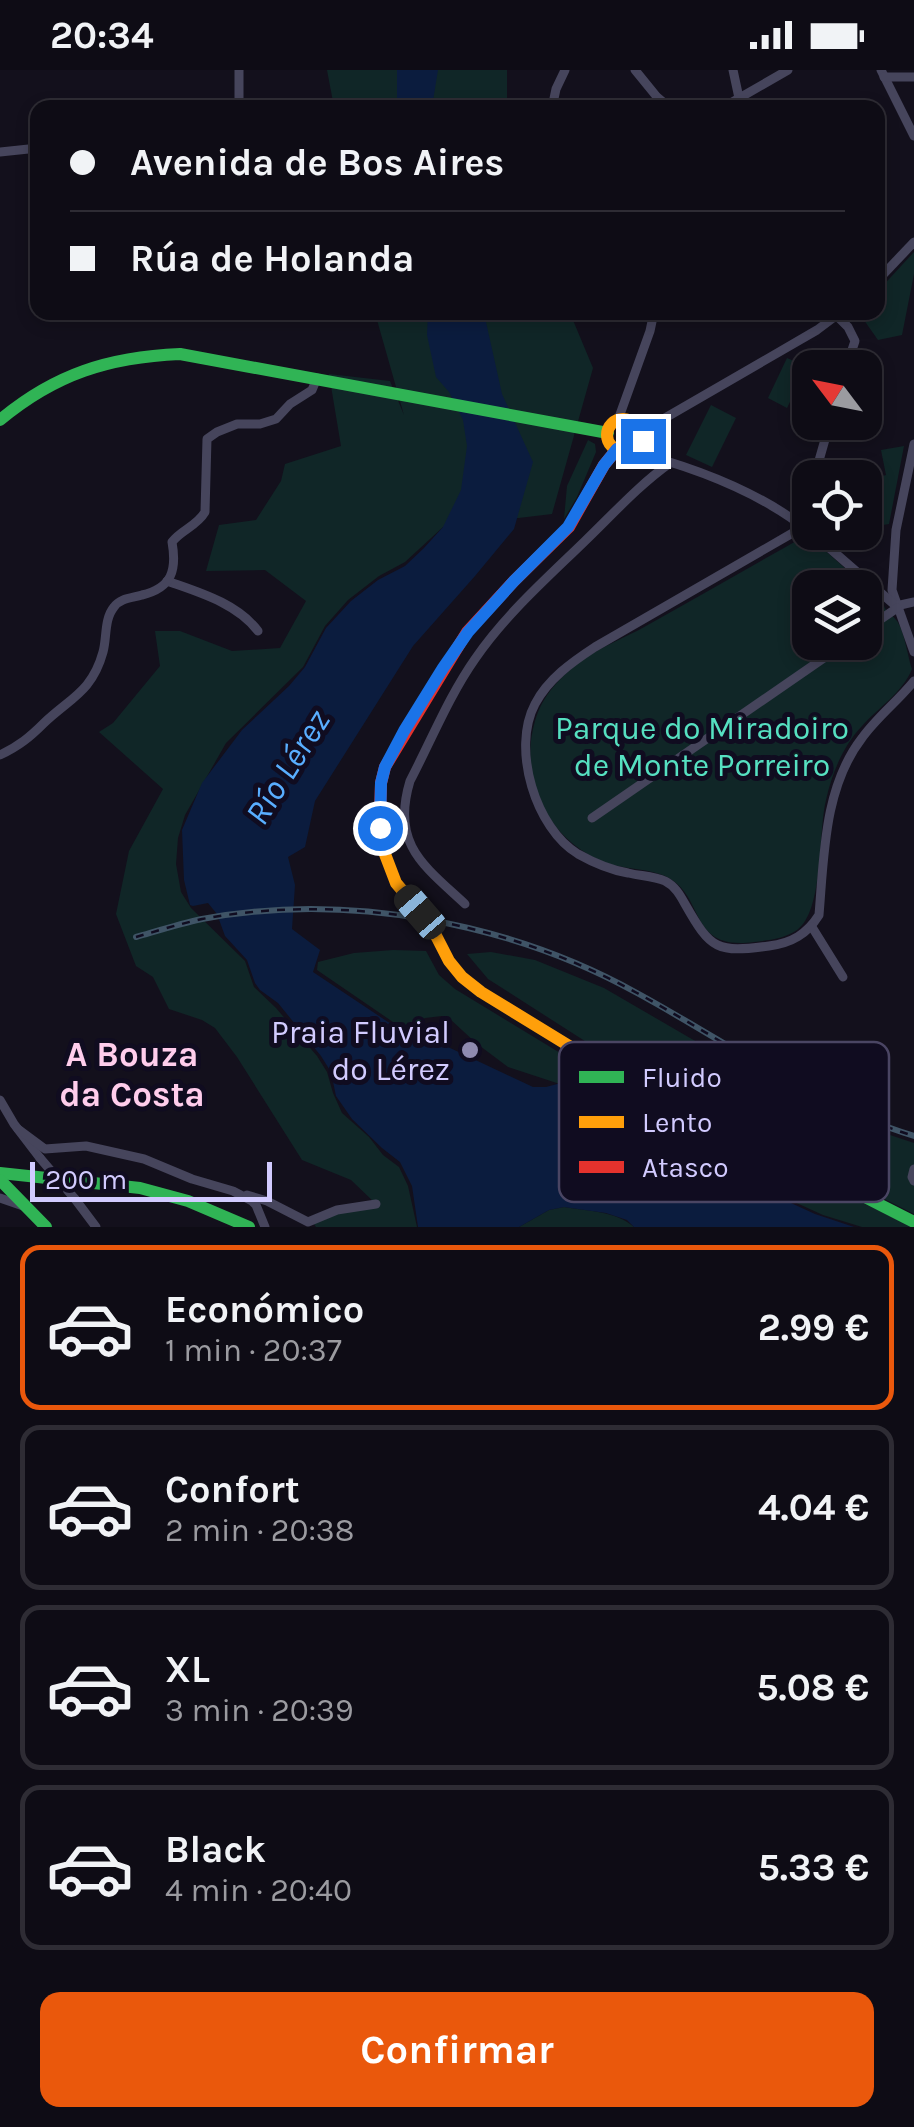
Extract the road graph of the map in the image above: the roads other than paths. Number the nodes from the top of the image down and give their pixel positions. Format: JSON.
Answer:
{"nodes":[{"id":1,"x":239,"y":70,"type":"edge"},
{"id":2,"x":565,"y":70,"type":"edge"},
{"id":3,"x":635,"y":70,"type":"edge"},
{"id":4,"x":734,"y":70,"type":"edge"},
{"id":5,"x":788,"y":70,"type":"edge"},
{"id":6,"x":882,"y":74,"type":"edge"},
{"id":7,"x":914,"y":78,"type":"edge"},
{"id":8,"x":739,"y":98,"type":"junction"},
{"id":9,"x":239,"y":100,"type":"edge"},
{"id":10,"x":554,"y":100,"type":"edge"},
{"id":11,"x":661,"y":100,"type":"edge"},
{"id":12,"x":736,"y":100,"type":"edge"},
{"id":13,"x":914,"y":136,"type":"edge"},
{"id":14,"x":30,"y":149,"type":"edge"},
{"id":15,"x":0,"y":152,"type":"edge"},
{"id":16,"x":914,"y":242,"type":"edge"},
{"id":17,"x":885,"y":273,"type":"edge"},
{"id":18,"x":652,"y":320,"type":"edge"},
{"id":19,"x":830,"y":320,"type":"edge"},
{"id":20,"x":843,"y":320,"type":"edge"},
{"id":21,"x":852,"y":350,"type":"edge"},
{"id":22,"x":317,"y":378,"type":"junction"},
{"id":23,"x":665,"y":418,"type":"junction"},
{"id":24,"x":0,"y":420,"type":"edge"},
{"id":25,"x":625,"y":420,"type":"junction"},
{"id":26,"x":656,"y":428,"type":"junction"},
{"id":27,"x":639,"y":439,"type":"junction"},
{"id":28,"x":615,"y":443,"type":"junction"},
{"id":29,"x":914,"y":444,"type":"edge"},
{"id":30,"x":649,"y":455,"type":"junction"},
{"id":31,"x":670,"y":462,"type":"junction"},
{"id":32,"x":648,"y":480,"type":"junction"},
{"id":33,"x":792,"y":520,"type":"edge"},
{"id":34,"x":792,"y":539,"type":"edge"},
{"id":35,"x":831,"y":550,"type":"edge"},
{"id":36,"x":166,"y":581,"type":"junction"},
{"id":37,"x":914,"y":602,"type":"edge"},
{"id":38,"x":897,"y":607,"type":"junction"},
{"id":39,"x":882,"y":618,"type":"edge"},
{"id":40,"x":258,"y":631,"type":"dead end"},
{"id":41,"x":914,"y":652,"type":"edge"},
{"id":42,"x":821,"y":660,"type":"edge"},
{"id":43,"x":914,"y":681,"type":"edge"},
{"id":44,"x":0,"y":754,"type":"edge"},
{"id":45,"x":592,"y":818,"type":"dead end"},
{"id":46,"x":465,"y":904,"type":"dead end"},
{"id":47,"x":812,"y":927,"type":"junction"},
{"id":48,"x":843,"y":977,"type":"dead end"},
{"id":49,"x":563,"y":1042,"type":"edge"},
{"id":50,"x":0,"y":1100,"type":"edge"},
{"id":51,"x":18,"y":1129,"type":"junction"},
{"id":52,"x":914,"y":1169,"type":"edge"},
{"id":53,"x":0,"y":1176,"type":"edge"},
{"id":54,"x":914,"y":1182,"type":"edge"},
{"id":55,"x":243,"y":1197,"type":"junction"},
{"id":56,"x":0,"y":1198,"type":"edge"},
{"id":57,"x":876,"y":1202,"type":"edge"},
{"id":58,"x":22,"y":1203,"type":"junction"},
{"id":59,"x":376,"y":1204,"type":"dead end"},
{"id":60,"x":914,"y":1222,"type":"edge"},
{"id":61,"x":241,"y":1226,"type":"edge"},
{"id":62,"x":46,"y":1227,"type":"edge"},
{"id":63,"x":96,"y":1227,"type":"edge"},
{"id":64,"x":266,"y":1227,"type":"edge"}],
"edges":[{"from":1,"to":9,"type":"street"},
{"from":2,"to":10,"type":"street"},
{"from":3,"to":11,"type":"street"},
{"from":4,"to":8,"type":"street"},
{"from":5,"to":8,"type":"street"},
{"from":6,"to":7,"type":"street"},
{"from":6,"to":13,"type":"street"},
{"from":8,"to":12,"type":"street"},
{"from":14,"to":15,"type":"street"},
{"from":16,"to":17,"type":"street"},
{"from":18,"to":25,"type":"street"},
{"from":19,"to":23,"type":"street"},
{"from":20,"to":21,"type":"street"},
{"from":22,"to":24,"type":"main road"},
{"from":22,"to":28,"type":"main road"},
{"from":22,"to":36,"type":"street"},
{"from":23,"to":25,"type":"street"},
{"from":23,"to":26,"type":"street"},
{"from":25,"to":27,"type":"main road"},
{"from":25,"to":28,"type":"main road"},
{"from":26,"to":27,"type":"street"},
{"from":26,"to":30,"type":"street"},
{"from":27,"to":28,"type":"main road"},
{"from":27,"to":30,"type":"street"},
{"from":28,"to":30,"type":"street"},
{"from":28,"to":49,"type":"main road"},
{"from":29,"to":38,"type":"street"},
{"from":30,"to":31,"type":"street"},
{"from":30,"to":32,"type":"street"},
{"from":31,"to":32,"type":"street"},
{"from":31,"to":33,"type":"street"},
{"from":32,"to":46,"type":"street"},
{"from":34,"to":47,"type":"street"},
{"from":35,"to":38,"type":"street"},
{"from":36,"to":40,"type":"street"},
{"from":36,"to":44,"type":"street"},
{"from":37,"to":38,"type":"street"},
{"from":38,"to":39,"type":"street"},
{"from":38,"to":41,"type":"street"},
{"from":42,"to":45,"type":"street"},
{"from":43,"to":47,"type":"street"},
{"from":47,"to":48,"type":"street"},
{"from":50,"to":51,"type":"street"},
{"from":51,"to":55,"type":"street"},
{"from":51,"to":63,"type":"street","bridge":true},
{"from":52,"to":54,"type":"street"},
{"from":53,"to":58,"type":"main road"},
{"from":53,"to":61,"type":"main road"},
{"from":55,"to":59,"type":"street"},
{"from":55,"to":61,"type":"street"},
{"from":55,"to":64,"type":"street"},
{"from":56,"to":58,"type":"street"},
{"from":57,"to":60,"type":"main road"},
{"from":58,"to":62,"type":"main road"}]}
